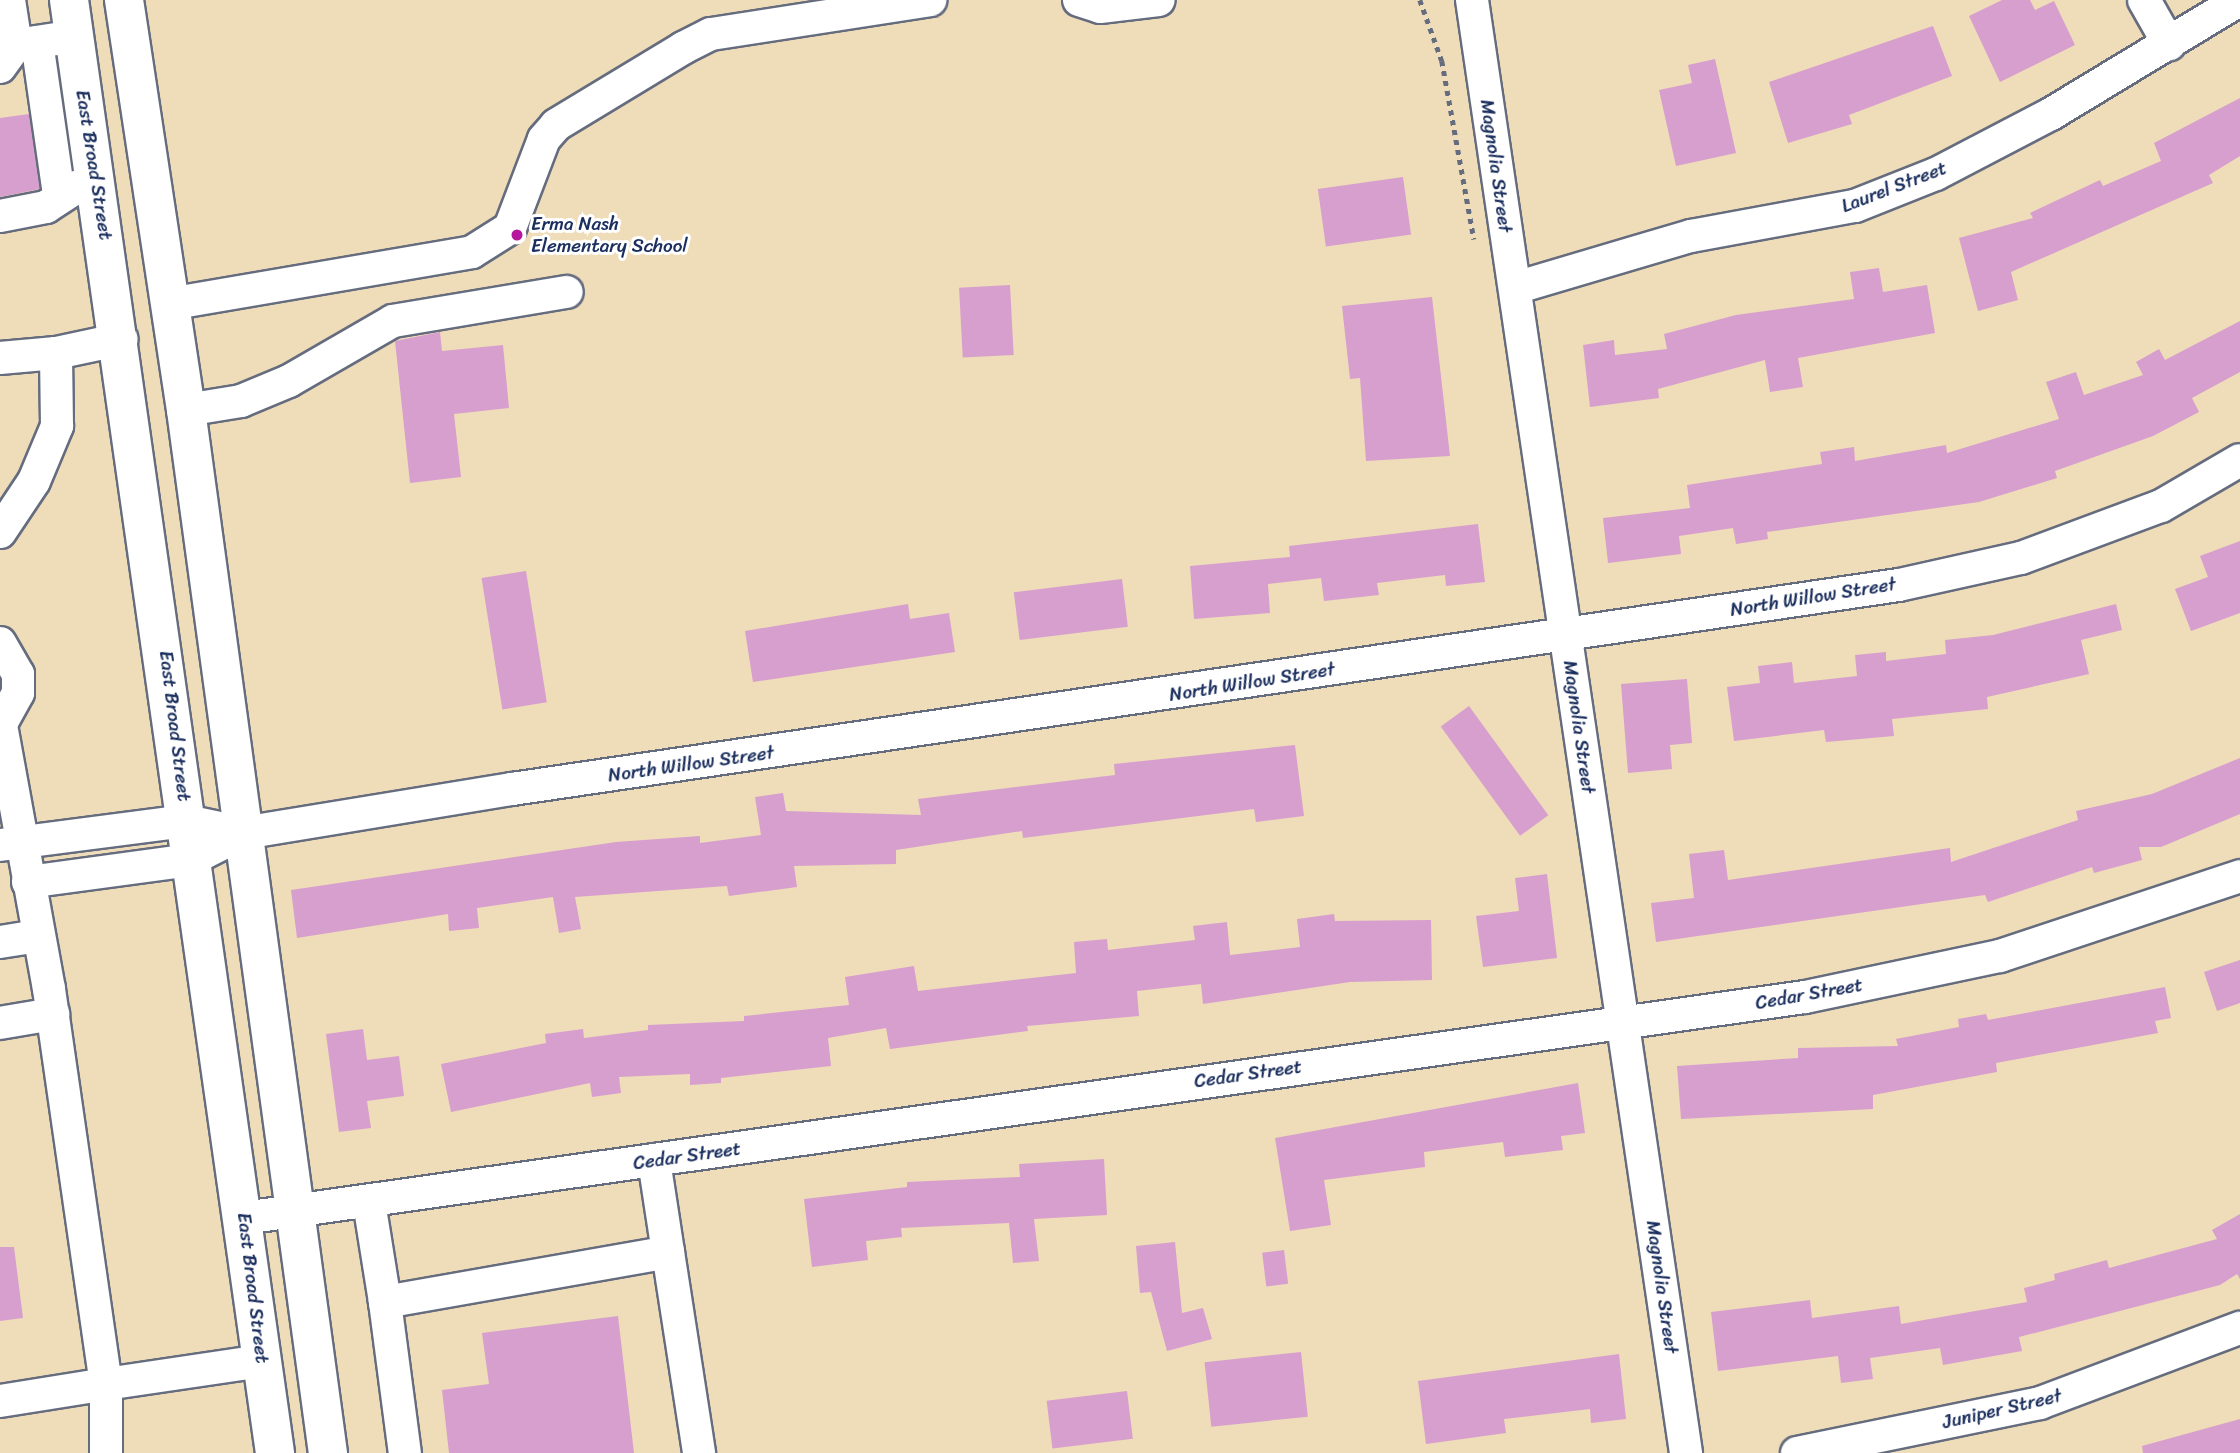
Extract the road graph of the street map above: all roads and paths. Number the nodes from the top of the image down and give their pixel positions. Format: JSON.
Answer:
{"nodes":[{"id":1,"x":9,"y":0,"type":"edge"},
{"id":2,"x":930,"y":0,"type":"edge"},
{"id":3,"x":1079,"y":0,"type":"edge"},
{"id":4,"x":1159,"y":0,"type":"edge"},
{"id":5,"x":1420,"y":0,"type":"edge"},
{"id":6,"x":1472,"y":0,"type":"edge"},
{"id":7,"x":2144,"y":0,"type":"edge"},
{"id":8,"x":2239,"y":0,"type":"edge"},
{"id":9,"x":126,"y":14,"type":"edge"},
{"id":10,"x":72,"y":18,"type":"edge"},
{"id":11,"x":2169,"y":44,"type":"junction"},
{"id":12,"x":18,"y":51,"type":"edge"},
{"id":13,"x":96,"y":184,"type":"junction"},
{"id":14,"x":59,"y":195,"type":"junction"},
{"id":15,"x":0,"y":216,"type":"edge"},
{"id":16,"x":1477,"y":252,"type":"dead end"},
{"id":17,"x":1514,"y":288,"type":"junction"},
{"id":18,"x":568,"y":292,"type":"dead end"},
{"id":19,"x":169,"y":304,"type":"junction"},
{"id":20,"x":122,"y":339,"type":"junction"},
{"id":21,"x":56,"y":353,"type":"junction"},
{"id":22,"x":0,"y":358,"type":"edge"},
{"id":23,"x":186,"y":410,"type":"junction"},
{"id":24,"x":2240,"y":460,"type":"edge"},
{"id":25,"x":0,"y":531,"type":"edge"},
{"id":26,"x":1565,"y":634,"type":"junction"},
{"id":27,"x":0,"y":643,"type":"edge"},
{"id":28,"x":1,"y":726,"type":"edge"},
{"id":29,"x":186,"y":821,"type":"junction"},
{"id":30,"x":243,"y":833,"type":"junction"},
{"id":31,"x":10,"y":844,"type":"edge"},
{"id":32,"x":190,"y":860,"type":"junction"},
{"id":33,"x":2240,"y":876,"type":"edge"},
{"id":34,"x":28,"y":882,"type":"junction"},
{"id":35,"x":39,"y":936,"type":"junction"},
{"id":36,"x":0,"y":942,"type":"edge"},
{"id":37,"x":53,"y":1014,"type":"junction"},
{"id":38,"x":1623,"y":1022,"type":"junction"},
{"id":39,"x":0,"y":1023,"type":"edge"},
{"id":40,"x":654,"y":1160,"type":"junction"},
{"id":41,"x":369,"y":1202,"type":"junction"},
{"id":42,"x":294,"y":1211,"type":"junction"},
{"id":43,"x":244,"y":1219,"type":"junction"},
{"id":44,"x":668,"y":1252,"type":"junction"},
{"id":45,"x":385,"y":1302,"type":"junction"},
{"id":46,"x":2240,"y":1328,"type":"edge"},
{"id":47,"x":262,"y":1361,"type":"junction"},
{"id":48,"x":106,"y":1384,"type":"junction"},
{"id":49,"x":0,"y":1401,"type":"edge"},
{"id":50,"x":106,"y":1453,"type":"edge"},
{"id":51,"x":275,"y":1453,"type":"edge"},
{"id":52,"x":328,"y":1453,"type":"edge"},
{"id":53,"x":405,"y":1453,"type":"edge"},
{"id":54,"x":699,"y":1453,"type":"edge"},
{"id":55,"x":1686,"y":1453,"type":"edge"},
{"id":56,"x":1797,"y":1453,"type":"edge"}],
"edges":[{"from":1,"to":12,"type":"street"},
{"from":2,"to":19,"type":"street"},
{"from":3,"to":4,"type":"street"},
{"from":5,"to":16,"type":"path"},
{"from":6,"to":17,"type":"street","name":"Magnolia Street"},
{"from":7,"to":11,"type":"street"},
{"from":8,"to":11,"type":"street","name":"Laurel Street"},
{"from":9,"to":10,"type":"main road"},
{"from":9,"to":19,"type":"main road"},
{"from":10,"to":12,"type":"street"},
{"from":10,"to":13,"type":"main road","name":"East Broad Street"},
{"from":11,"to":17,"type":"street","name":"Laurel Street"},
{"from":12,"to":14,"type":"street"},
{"from":13,"to":14,"type":"street"},
{"from":13,"to":20,"type":"main road","name":"East Broad Street"},
{"from":14,"to":15,"type":"street"},
{"from":17,"to":26,"type":"street","name":"Magnolia Street"},
{"from":18,"to":23,"type":"street"},
{"from":19,"to":23,"type":"main road"},
{"from":20,"to":21,"type":"street"},
{"from":20,"to":29,"type":"main road","name":"East Broad Street"},
{"from":21,"to":22,"type":"street"},
{"from":21,"to":25,"type":"street"},
{"from":23,"to":30,"type":"main road"},
{"from":24,"to":26,"type":"street","name":"North Willow Street"},
{"from":26,"to":30,"type":"street","name":"North Willow Street"},
{"from":26,"to":38,"type":"street","name":"Magnolia Street"},
{"from":27,"to":28,"type":"street"},
{"from":28,"to":31,"type":"street"},
{"from":29,"to":30,"type":"street","name":"North Willow Street"},
{"from":29,"to":31,"type":"street","name":"North Willow Street"},
{"from":29,"to":32,"type":"main road","name":"East Broad Street"},
{"from":30,"to":32,"type":"street","name":"North Willow Street"},
{"from":30,"to":42,"type":"main road"},
{"from":31,"to":34,"type":"street"},
{"from":32,"to":34,"type":"street","name":"North Willow Street"},
{"from":32,"to":43,"type":"main road","name":"East Broad Street"},
{"from":33,"to":38,"type":"street","name":"Cedar Street"},
{"from":34,"to":35,"type":"street"},
{"from":35,"to":36,"type":"street"},
{"from":35,"to":37,"type":"street"},
{"from":37,"to":39,"type":"street"},
{"from":37,"to":48,"type":"street"},
{"from":38,"to":40,"type":"street","name":"Cedar Street"},
{"from":38,"to":55,"type":"street","name":"Magnolia Street"},
{"from":40,"to":41,"type":"street","name":"Cedar Street"},
{"from":40,"to":44,"type":"street"},
{"from":41,"to":42,"type":"street","name":"Cedar Street"},
{"from":41,"to":45,"type":"street"},
{"from":42,"to":43,"type":"street","name":"Cedar Street"},
{"from":42,"to":52,"type":"main road"},
{"from":43,"to":47,"type":"main road","name":"East Broad Street"},
{"from":44,"to":45,"type":"street"},
{"from":44,"to":54,"type":"street"},
{"from":45,"to":53,"type":"street"},
{"from":46,"to":56,"type":"street","name":"Juniper Street"},
{"from":47,"to":48,"type":"street"},
{"from":47,"to":51,"type":"main road","name":"East Broad Street"},
{"from":48,"to":49,"type":"street"},
{"from":48,"to":50,"type":"street"}]}
